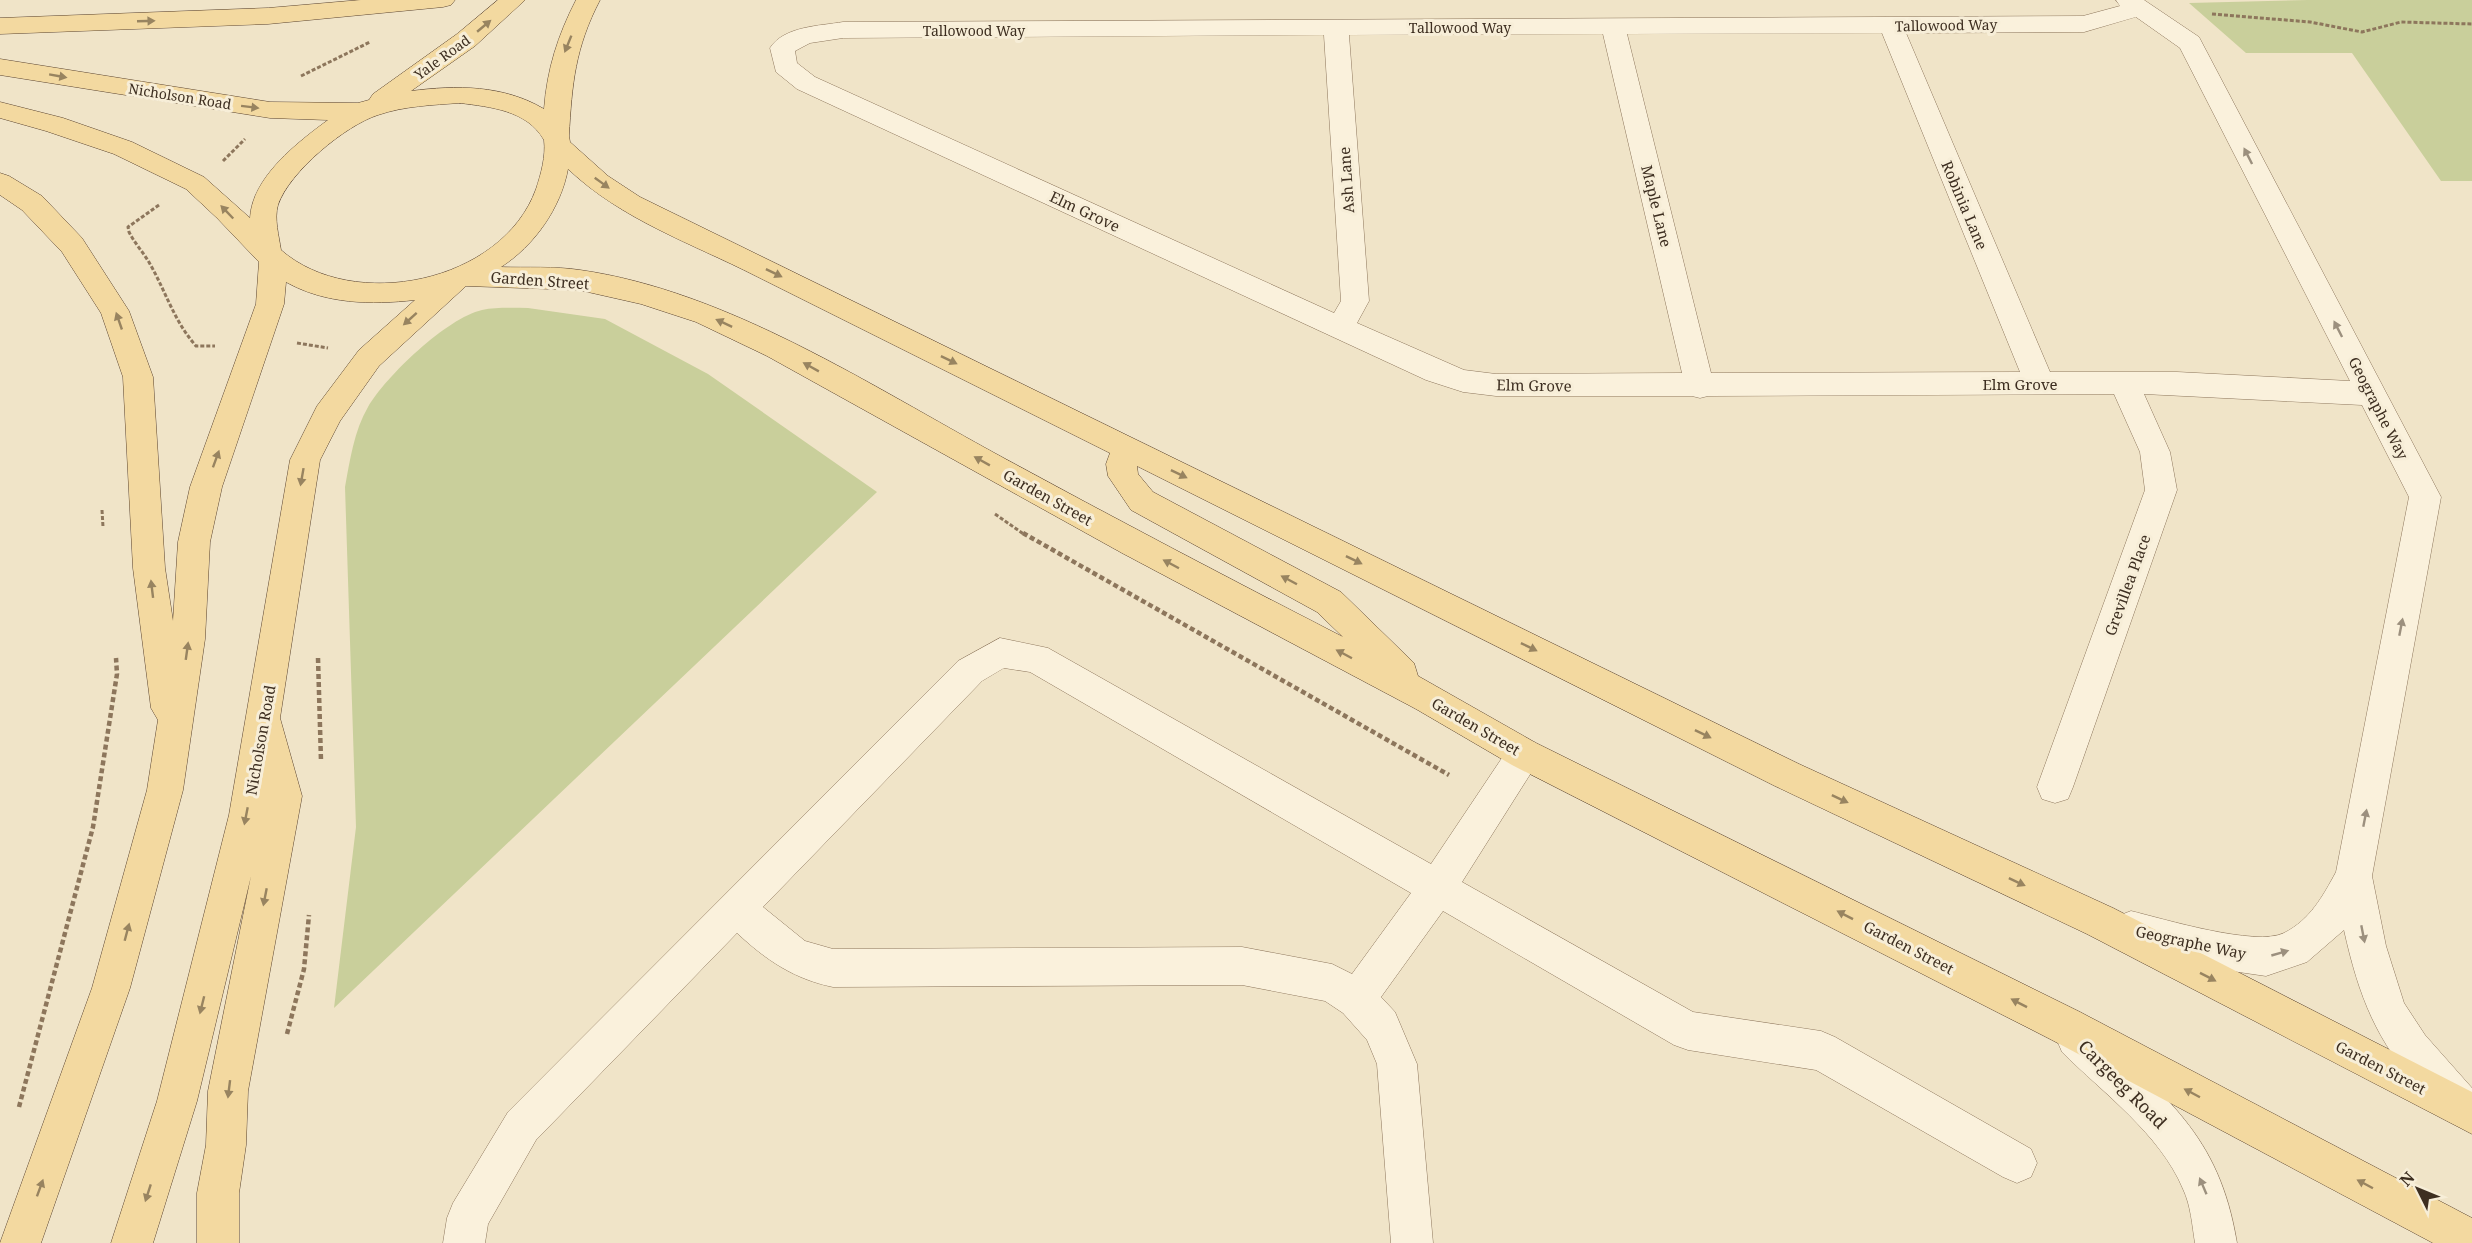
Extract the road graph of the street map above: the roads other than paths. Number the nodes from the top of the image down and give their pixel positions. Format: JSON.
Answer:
{"nodes":[{"id":1,"x":443,"y":0,"type":"edge"},
{"id":2,"x":513,"y":0,"type":"edge"},
{"id":3,"x":588,"y":0,"type":"edge"},
{"id":4,"x":2134,"y":4,"type":"edge"},
{"id":5,"x":0,"y":26,"type":"edge"},
{"id":6,"x":1613,"y":26,"type":"junction"},
{"id":7,"x":1891,"y":26,"type":"junction"},
{"id":8,"x":1336,"y":28,"type":"junction"},
{"id":9,"x":782,"y":48,"type":"joint"},
{"id":10,"x":0,"y":67,"type":"edge"},
{"id":11,"x":0,"y":110,"type":"edge"},
{"id":12,"x":364,"y":110,"type":"junction"},
{"id":13,"x":557,"y":140,"type":"junction"},
{"id":14,"x":0,"y":182,"type":"edge"},
{"id":15,"x":271,"y":257,"type":"junction"},
{"id":16,"x":459,"y":278,"type":"junction"},
{"id":17,"x":1340,"y":328,"type":"junction"},
{"id":18,"x":2124,"y":383,"type":"junction"},
{"id":19,"x":2040,"y":384,"type":"junction"},
{"id":20,"x":1701,"y":387,"type":"junction"},
{"id":21,"x":2372,"y":394,"type":"junction"},
{"id":22,"x":1127,"y":448,"type":"junction"},
{"id":23,"x":1428,"y":698,"type":"junction"},
{"id":24,"x":264,"y":717,"type":"junction"},
{"id":25,"x":173,"y":751,"type":"junction"},
{"id":26,"x":1524,"y":754,"type":"junction"},
{"id":27,"x":2055,"y":787,"type":"dead end"},
{"id":28,"x":2354,"y":876,"type":"junction"},
{"id":29,"x":1437,"y":888,"type":"junction"},
{"id":30,"x":737,"y":908,"type":"junction"},
{"id":31,"x":2100,"y":921,"type":"junction"},
{"id":32,"x":1357,"y":999,"type":"junction"},
{"id":33,"x":2066,"y":1026,"type":"junction"},
{"id":34,"x":2469,"y":1113,"type":"edge"},
{"id":35,"x":2017,"y":1163,"type":"dead end"},
{"id":36,"x":2472,"y":1241,"type":"edge"},
{"id":37,"x":20,"y":1243,"type":"edge"},
{"id":38,"x":132,"y":1243,"type":"edge"},
{"id":39,"x":218,"y":1243,"type":"edge"},
{"id":40,"x":464,"y":1243,"type":"edge"},
{"id":41,"x":1412,"y":1243,"type":"edge"},
{"id":42,"x":2216,"y":1243,"type":"edge"}],
"edges":[{"from":5,"to":1,"type":"main road","one_way":true},
{"from":12,"to":2,"type":"main road","name":"Yale Road","one_way":true},
{"from":3,"to":13,"type":"main road","one_way":true},
{"from":4,"to":7,"type":"street","name":"Tallowood Way"},
{"from":21,"to":4,"type":"street","name":"Geographe Way","one_way":true},
{"from":6,"to":7,"type":"street","name":"Tallowood Way"},
{"from":6,"to":8,"type":"street","name":"Tallowood Way"},
{"from":6,"to":20,"type":"street","name":"Maple Lane"},
{"from":7,"to":19,"type":"street","name":"Robinia Lane"},
{"from":8,"to":9,"type":"street","name":"Tallowood Way"},
{"from":8,"to":17,"type":"street","name":"Ash Lane"},
{"from":9,"to":17,"type":"street","name":"Elm Grove"},
{"from":10,"to":12,"type":"main road","name":"Nicholson Road","one_way":true},
{"from":15,"to":11,"type":"main road","one_way":true},
{"from":12,"to":13,"type":"main road","name":"Garden Street"},
{"from":12,"to":15,"type":"main road","name":"Yale Road"},
{"from":13,"to":16,"type":"main road"},
{"from":13,"to":22,"type":"main road","name":"Garden Street","one_way":true},
{"from":25,"to":14,"type":"main road","one_way":true},
{"from":15,"to":16,"type":"main road"},
{"from":25,"to":15,"type":"main road","one_way":true},
{"from":23,"to":16,"type":"main road","name":"Garden Street","one_way":true},
{"from":16,"to":24,"type":"main road","name":"Nicholson Road","one_way":true},
{"from":17,"to":20,"type":"street","name":"Elm Grove"},
{"from":18,"to":19,"type":"street","name":"Elm Grove"},
{"from":18,"to":21,"type":"street","name":"Elm Grove"},
{"from":18,"to":27,"type":"street","name":"Grevillea Place"},
{"from":19,"to":20,"type":"street","name":"Elm Grove"},
{"from":28,"to":21,"type":"street","name":"Geographe Way","one_way":true},
{"from":23,"to":22,"type":"main road","one_way":true},
{"from":22,"to":31,"type":"main road","name":"Garden Street","one_way":true},
{"from":23,"to":26,"type":"main road","name":"Garden Street"},
{"from":24,"to":38,"type":"main road","name":"Nicholson Road","one_way":true},
{"from":24,"to":39,"type":"main road","one_way":true},
{"from":37,"to":25,"type":"main road","one_way":true},
{"from":26,"to":29,"type":"street"},
{"from":33,"to":26,"type":"main road","name":"Garden Street","one_way":true},
{"from":31,"to":28,"type":"street","name":"Geographe Way","one_way":true},
{"from":28,"to":34,"type":"street","name":"Geographe Way","one_way":true},
{"from":29,"to":30,"type":"street"},
{"from":29,"to":32,"type":"street"},
{"from":29,"to":35,"type":"street"},
{"from":30,"to":32,"type":"street"},
{"from":30,"to":40,"type":"street"},
{"from":31,"to":34,"type":"main road","name":"Garden Street","one_way":true},
{"from":32,"to":41,"type":"street"},
{"from":36,"to":33,"type":"main road","name":"Garden Street","one_way":true},
{"from":42,"to":33,"type":"street","name":"Cargeeg Road","one_way":true}]}
